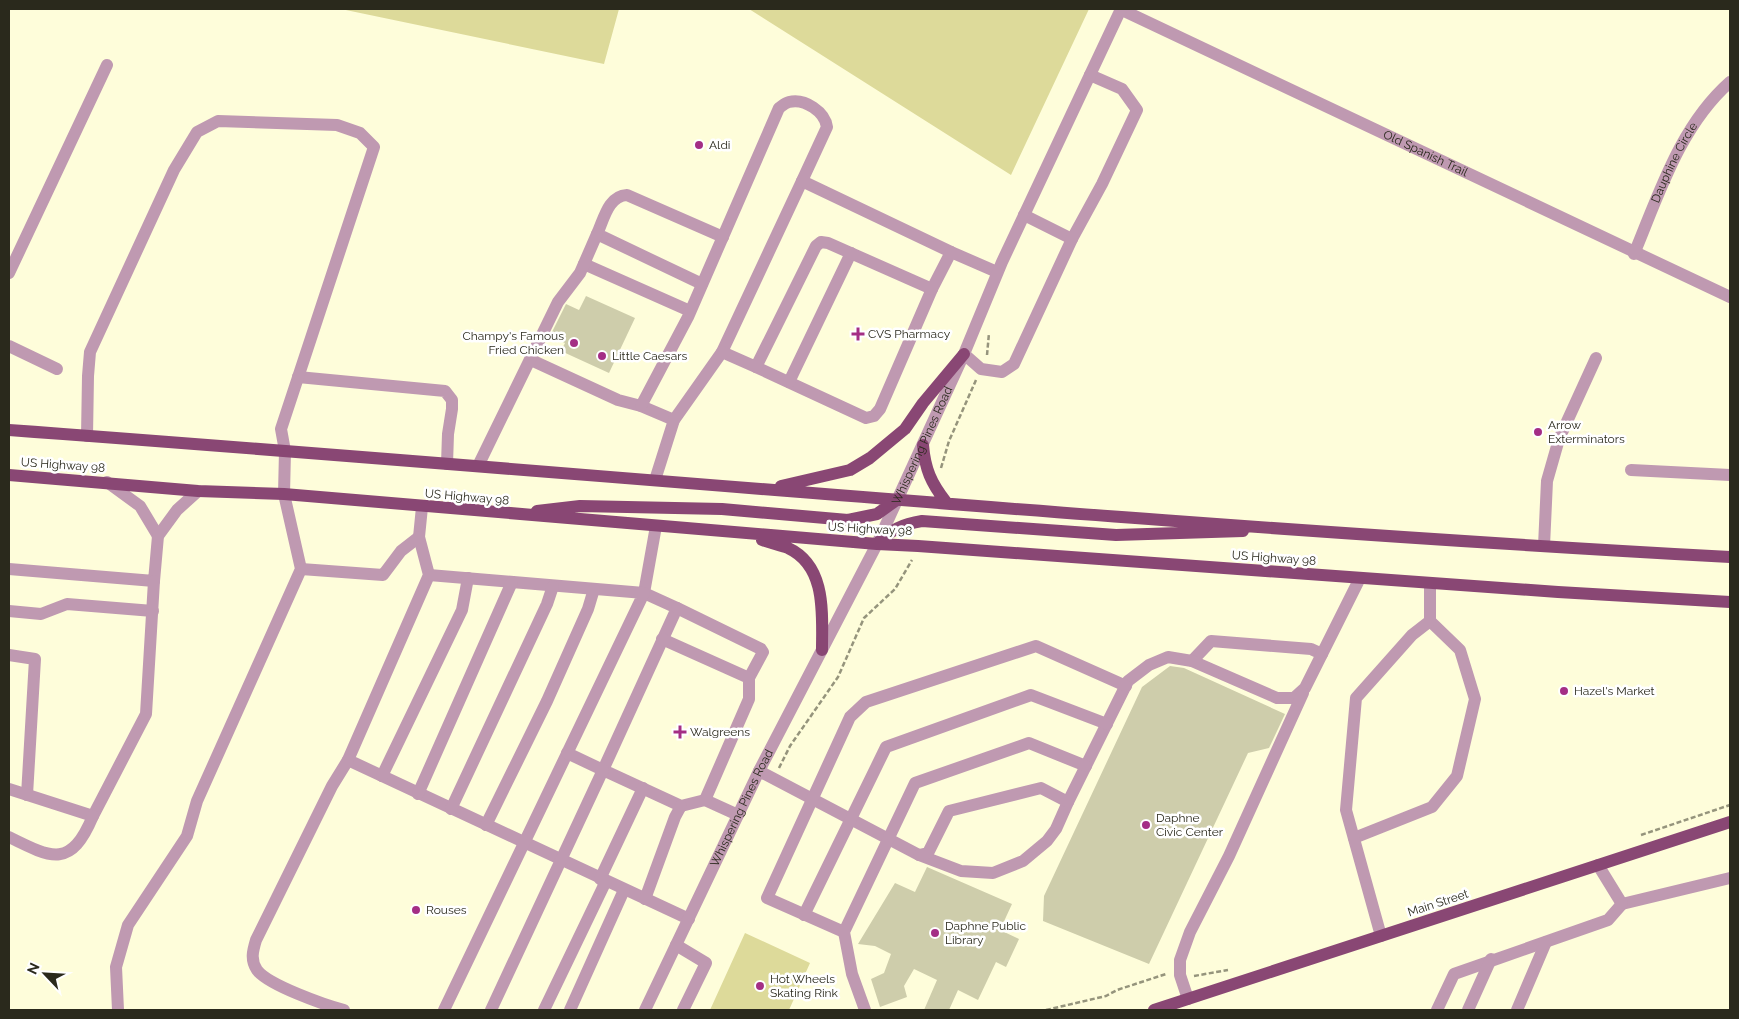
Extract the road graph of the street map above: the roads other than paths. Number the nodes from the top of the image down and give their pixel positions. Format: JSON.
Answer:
{"nodes":[{"id":1,"x":1120,"y":9,"type":"edge"},
{"id":2,"x":106,"y":65,"type":"dead end"},
{"id":3,"x":1090,"y":75,"type":"junction"},
{"id":4,"x":1730,"y":82,"type":"edge"},
{"id":5,"x":802,"y":181,"type":"junction"},
{"id":6,"x":1024,"y":215,"type":"junction"},
{"id":7,"x":597,"y":234,"type":"junction"},
{"id":8,"x":723,"y":237,"type":"junction"},
{"id":9,"x":1072,"y":238,"type":"junction"},
{"id":10,"x":951,"y":252,"type":"junction"},
{"id":11,"x":852,"y":253,"type":"junction"},
{"id":12,"x":1634,"y":254,"type":"junction"},
{"id":13,"x":584,"y":264,"type":"junction"},
{"id":14,"x":997,"y":272,"type":"junction"},
{"id":15,"x":9,"y":273,"type":"edge"},
{"id":16,"x":702,"y":284,"type":"junction"},
{"id":17,"x":932,"y":290,"type":"junction"},
{"id":18,"x":1730,"y":298,"type":"edge"},
{"id":19,"x":690,"y":311,"type":"junction"},
{"id":20,"x":9,"y":346,"type":"edge"},
{"id":21,"x":722,"y":352,"type":"junction"},
{"id":22,"x":964,"y":354,"type":"junction"},
{"id":23,"x":1596,"y":358,"type":"dead end"},
{"id":24,"x":532,"y":360,"type":"junction"},
{"id":25,"x":756,"y":367,"type":"junction"},
{"id":26,"x":57,"y":370,"type":"dead end"},
{"id":27,"x":298,"y":377,"type":"junction"},
{"id":28,"x":789,"y":382,"type":"junction"},
{"id":29,"x":641,"y":406,"type":"junction"},
{"id":30,"x":674,"y":420,"type":"junction"},
{"id":31,"x":9,"y":430,"type":"edge"},
{"id":32,"x":87,"y":436,"type":"junction"},
{"id":33,"x":923,"y":445,"type":"junction"},
{"id":34,"x":285,"y":450,"type":"junction"},
{"id":35,"x":447,"y":464,"type":"junction"},
{"id":36,"x":478,"y":466,"type":"junction"},
{"id":37,"x":1631,"y":470,"type":"dead end"},
{"id":38,"x":9,"y":475,"type":"edge"},
{"id":39,"x":1730,"y":475,"type":"edge"},
{"id":40,"x":655,"y":480,"type":"junction"},
{"id":41,"x":107,"y":482,"type":"junction"},
{"id":42,"x":768,"y":489,"type":"junction"},
{"id":43,"x":198,"y":491,"type":"junction"},
{"id":44,"x":284,"y":494,"type":"junction"},
{"id":45,"x":898,"y":499,"type":"junction"},
{"id":46,"x":946,"y":502,"type":"junction"},
{"id":47,"x":422,"y":507,"type":"junction"},
{"id":48,"x":507,"y":514,"type":"junction"},
{"id":49,"x":656,"y":526,"type":"junction"},
{"id":50,"x":1288,"y":528,"type":"junction"},
{"id":51,"x":738,"y":533,"type":"junction"},
{"id":52,"x":158,"y":536,"type":"junction"},
{"id":53,"x":419,"y":537,"type":"junction"},
{"id":54,"x":877,"y":544,"type":"junction"},
{"id":55,"x":1544,"y":546,"type":"junction"},
{"id":56,"x":1730,"y":557,"type":"edge"},
{"id":57,"x":9,"y":569,"type":"edge"},
{"id":58,"x":301,"y":569,"type":"junction"},
{"id":59,"x":429,"y":575,"type":"junction"},
{"id":60,"x":468,"y":578,"type":"junction"},
{"id":61,"x":1360,"y":578,"type":"junction"},
{"id":62,"x":154,"y":581,"type":"junction"},
{"id":63,"x":512,"y":582,"type":"junction"},
{"id":64,"x":1430,"y":583,"type":"junction"},
{"id":65,"x":553,"y":586,"type":"junction"},
{"id":66,"x":594,"y":589,"type":"junction"},
{"id":67,"x":644,"y":593,"type":"junction"},
{"id":68,"x":1730,"y":602,"type":"edge"},
{"id":69,"x":677,"y":608,"type":"junction"},
{"id":70,"x":9,"y":611,"type":"edge"},
{"id":71,"x":153,"y":612,"type":"junction"},
{"id":72,"x":1430,"y":621,"type":"junction"},
{"id":73,"x":662,"y":639,"type":"junction"},
{"id":74,"x":822,"y":650,"type":"junction"},
{"id":75,"x":1322,"y":654,"type":"junction"},
{"id":76,"x":9,"y":655,"type":"edge"},
{"id":77,"x":1192,"y":661,"type":"junction"},
{"id":78,"x":749,"y":678,"type":"junction"},
{"id":79,"x":1126,"y":686,"type":"junction"},
{"id":80,"x":1306,"y":686,"type":"junction"},
{"id":81,"x":1106,"y":724,"type":"junction"},
{"id":82,"x":568,"y":753,"type":"junction"},
{"id":83,"x":348,"y":760,"type":"junction"},
{"id":84,"x":1086,"y":766,"type":"junction"},
{"id":85,"x":603,"y":770,"type":"junction"},
{"id":86,"x":759,"y":771,"type":"junction"},
{"id":87,"x":382,"y":776,"type":"junction"},
{"id":88,"x":643,"y":788,"type":"junction"},
{"id":89,"x":9,"y":790,"type":"edge"},
{"id":90,"x":418,"y":794,"type":"junction"},
{"id":91,"x":27,"y":795,"type":"junction"},
{"id":92,"x":813,"y":799,"type":"junction"},
{"id":93,"x":705,"y":800,"type":"junction"},
{"id":94,"x":1068,"y":802,"type":"junction"},
{"id":95,"x":681,"y":806,"type":"junction"},
{"id":96,"x":451,"y":809,"type":"junction"},
{"id":97,"x":738,"y":815,"type":"junction"},
{"id":98,"x":93,"y":816,"type":"junction"},
{"id":99,"x":850,"y":819,"type":"junction"},
{"id":100,"x":1730,"y":822,"type":"edge"},
{"id":101,"x":486,"y":825,"type":"junction"},
{"id":102,"x":9,"y":837,"type":"edge"},
{"id":103,"x":888,"y":838,"type":"junction"},
{"id":104,"x":1354,"y":838,"type":"junction"},
{"id":105,"x":524,"y":843,"type":"junction"},
{"id":106,"x":919,"y":854,"type":"junction"},
{"id":107,"x":560,"y":860,"type":"junction"},
{"id":108,"x":1598,"y":865,"type":"junction"},
{"id":109,"x":1730,"y":878,"type":"edge"},
{"id":110,"x":603,"y":880,"type":"junction"},
{"id":111,"x":624,"y":890,"type":"junction"},
{"id":112,"x":645,"y":899,"type":"junction"},
{"id":113,"x":1622,"y":904,"type":"junction"},
{"id":114,"x":804,"y":915,"type":"junction"},
{"id":115,"x":689,"y":919,"type":"junction"},
{"id":116,"x":844,"y":932,"type":"junction"},
{"id":117,"x":1381,"y":936,"type":"junction"},
{"id":118,"x":1546,"y":942,"type":"junction"},
{"id":119,"x":676,"y":945,"type":"junction"},
{"id":120,"x":1491,"y":959,"type":"junction"},
{"id":121,"x":1188,"y":999,"type":"junction"},
{"id":122,"x":118,"y":1010,"type":"edge"},
{"id":123,"x":344,"y":1010,"type":"edge"},
{"id":124,"x":444,"y":1010,"type":"edge"},
{"id":125,"x":491,"y":1010,"type":"edge"},
{"id":126,"x":544,"y":1010,"type":"edge"},
{"id":127,"x":570,"y":1010,"type":"edge"},
{"id":128,"x":645,"y":1010,"type":"edge"},
{"id":129,"x":683,"y":1010,"type":"edge"},
{"id":130,"x":865,"y":1010,"type":"edge"},
{"id":131,"x":1154,"y":1010,"type":"edge"},
{"id":132,"x":1437,"y":1010,"type":"edge"},
{"id":133,"x":1468,"y":1010,"type":"edge"},
{"id":134,"x":1517,"y":1010,"type":"edge"}],
"edges":[{"from":1,"to":3,"type":"street","name":"Whispering Pines Road"},
{"from":1,"to":12,"type":"street","name":"Old Spanish Trail"},
{"from":2,"to":15,"type":"street"},
{"from":3,"to":6,"type":"street","name":"Whispering Pines Road"},
{"from":3,"to":9,"type":"street"},
{"from":4,"to":12,"type":"street","name":"Dauphine Circle"},
{"from":5,"to":8,"type":"street"},
{"from":5,"to":10,"type":"street"},
{"from":5,"to":21,"type":"street"},
{"from":6,"to":9,"type":"street"},
{"from":6,"to":14,"type":"street","name":"Whispering Pines Road"},
{"from":7,"to":8,"type":"street"},
{"from":7,"to":13,"type":"street"},
{"from":7,"to":16,"type":"street"},
{"from":8,"to":16,"type":"street"},
{"from":9,"to":22,"type":"street"},
{"from":10,"to":14,"type":"street"},
{"from":10,"to":17,"type":"street"},
{"from":11,"to":17,"type":"street"},
{"from":11,"to":25,"type":"street"},
{"from":11,"to":28,"type":"street"},
{"from":12,"to":18,"type":"street","name":"Old Spanish Trail"},
{"from":13,"to":19,"type":"street"},
{"from":13,"to":24,"type":"street"},
{"from":14,"to":22,"type":"street","name":"Whispering Pines Road"},
{"from":16,"to":19,"type":"street"},
{"from":17,"to":28,"type":"street"},
{"from":19,"to":29,"type":"street"},
{"from":20,"to":26,"type":"street"},
{"from":21,"to":25,"type":"street"},
{"from":21,"to":30,"type":"street"},
{"from":22,"to":33,"type":"street","name":"Whispering Pines Road"},
{"from":22,"to":42,"type":"main road"},
{"from":23,"to":55,"type":"street"},
{"from":24,"to":29,"type":"street"},
{"from":24,"to":36,"type":"street"},
{"from":25,"to":28,"type":"street"},
{"from":27,"to":32,"type":"street"},
{"from":27,"to":34,"type":"street"},
{"from":27,"to":35,"type":"street"},
{"from":29,"to":30,"type":"street"},
{"from":30,"to":40,"type":"street"},
{"from":31,"to":32,"type":"main road"},
{"from":32,"to":34,"type":"main road"},
{"from":33,"to":45,"type":"street","name":"Whispering Pines Road"},
{"from":33,"to":46,"type":"main road"},
{"from":34,"to":35,"type":"main road"},
{"from":34,"to":44,"type":"street"},
{"from":35,"to":36,"type":"main road"},
{"from":36,"to":40,"type":"main road"},
{"from":37,"to":39,"type":"street"},
{"from":38,"to":41,"type":"main road","name":"US Highway 98"},
{"from":40,"to":42,"type":"main road"},
{"from":41,"to":43,"type":"main road","name":"US Highway 98"},
{"from":41,"to":52,"type":"street"},
{"from":42,"to":45,"type":"main road"},
{"from":43,"to":44,"type":"main road","name":"US Highway 98"},
{"from":43,"to":52,"type":"street"},
{"from":44,"to":47,"type":"main road","name":"US Highway 98"},
{"from":44,"to":58,"type":"street"},
{"from":45,"to":46,"type":"main road"},
{"from":45,"to":48,"type":"main road"},
{"from":45,"to":54,"type":"street","name":"Whispering Pines Road"},
{"from":46,"to":50,"type":"main road"},
{"from":47,"to":48,"type":"main road","name":"US Highway 98"},
{"from":47,"to":53,"type":"street"},
{"from":48,"to":49,"type":"main road","name":"US Highway 98"},
{"from":49,"to":51,"type":"main road","name":"US Highway 98"},
{"from":49,"to":67,"type":"street"},
{"from":50,"to":54,"type":"main road"},
{"from":50,"to":55,"type":"main road"},
{"from":51,"to":54,"type":"main road","name":"US Highway 98"},
{"from":51,"to":74,"type":"main road"},
{"from":52,"to":62,"type":"street"},
{"from":53,"to":58,"type":"street"},
{"from":53,"to":59,"type":"street"},
{"from":54,"to":61,"type":"main road","name":"US Highway 98"},
{"from":54,"to":74,"type":"street","name":"Whispering Pines Road"},
{"from":55,"to":56,"type":"main road"},
{"from":57,"to":62,"type":"street"},
{"from":58,"to":122,"type":"street"},
{"from":59,"to":60,"type":"street"},
{"from":59,"to":83,"type":"street"},
{"from":60,"to":63,"type":"street"},
{"from":60,"to":87,"type":"street"},
{"from":61,"to":64,"type":"main road","name":"US Highway 98"},
{"from":61,"to":75,"type":"street"},
{"from":62,"to":71,"type":"street"},
{"from":63,"to":65,"type":"street"},
{"from":63,"to":90,"type":"street"},
{"from":64,"to":68,"type":"main road","name":"US Highway 98"},
{"from":64,"to":72,"type":"street"},
{"from":65,"to":66,"type":"street"},
{"from":65,"to":96,"type":"street"},
{"from":66,"to":67,"type":"street"},
{"from":66,"to":101,"type":"street"},
{"from":67,"to":69,"type":"street"},
{"from":67,"to":82,"type":"street"},
{"from":69,"to":73,"type":"street"},
{"from":69,"to":78,"type":"street"},
{"from":70,"to":71,"type":"street"},
{"from":71,"to":98,"type":"street"},
{"from":72,"to":104,"type":"street"},
{"from":72,"to":104,"type":"street"},
{"from":73,"to":78,"type":"street"},
{"from":73,"to":85,"type":"street"},
{"from":74,"to":86,"type":"street","name":"Whispering Pines Road"},
{"from":75,"to":77,"type":"street"},
{"from":75,"to":80,"type":"street"},
{"from":76,"to":91,"type":"street"},
{"from":77,"to":79,"type":"street"},
{"from":77,"to":80,"type":"street"},
{"from":78,"to":93,"type":"street"},
{"from":79,"to":81,"type":"street"},
{"from":79,"to":92,"type":"street"},
{"from":80,"to":121,"type":"street"},
{"from":81,"to":84,"type":"street"},
{"from":81,"to":99,"type":"street"},
{"from":82,"to":85,"type":"street"},
{"from":82,"to":105,"type":"street"},
{"from":83,"to":87,"type":"street"},
{"from":83,"to":123,"type":"street"},
{"from":84,"to":94,"type":"street"},
{"from":84,"to":103,"type":"street"},
{"from":85,"to":88,"type":"street"},
{"from":85,"to":107,"type":"street"},
{"from":86,"to":92,"type":"street"},
{"from":86,"to":97,"type":"street","name":"Whispering Pines Road"},
{"from":87,"to":90,"type":"street"},
{"from":88,"to":95,"type":"street"},
{"from":88,"to":110,"type":"street"},
{"from":89,"to":91,"type":"street"},
{"from":90,"to":96,"type":"street"},
{"from":91,"to":98,"type":"street"},
{"from":92,"to":99,"type":"street"},
{"from":92,"to":114,"type":"street"},
{"from":93,"to":95,"type":"street"},
{"from":93,"to":97,"type":"street"},
{"from":94,"to":106,"type":"street"},
{"from":94,"to":106,"type":"street"},
{"from":95,"to":112,"type":"street"},
{"from":96,"to":101,"type":"street"},
{"from":97,"to":115,"type":"street","name":"Whispering Pines Road"},
{"from":98,"to":102,"type":"street"},
{"from":99,"to":103,"type":"street"},
{"from":99,"to":114,"type":"street"},
{"from":100,"to":108,"type":"main road","name":"Main Street"},
{"from":101,"to":105,"type":"street"},
{"from":103,"to":106,"type":"street"},
{"from":103,"to":116,"type":"street"},
{"from":104,"to":117,"type":"street"},
{"from":105,"to":107,"type":"street"},
{"from":105,"to":124,"type":"street"},
{"from":107,"to":110,"type":"street"},
{"from":107,"to":125,"type":"street"},
{"from":108,"to":113,"type":"street"},
{"from":108,"to":117,"type":"main road","name":"Main Street"},
{"from":109,"to":113,"type":"street"},
{"from":110,"to":111,"type":"street"},
{"from":110,"to":126,"type":"street"},
{"from":111,"to":112,"type":"street"},
{"from":111,"to":127,"type":"street"},
{"from":112,"to":115,"type":"street"},
{"from":113,"to":118,"type":"street"},
{"from":114,"to":116,"type":"street"},
{"from":115,"to":119,"type":"street","name":"Whispering Pines Road"},
{"from":116,"to":130,"type":"street"},
{"from":117,"to":121,"type":"main road","name":"Main Street"},
{"from":118,"to":120,"type":"street"},
{"from":118,"to":134,"type":"street"},
{"from":119,"to":128,"type":"street","name":"Whispering Pines Road"},
{"from":119,"to":129,"type":"street"},
{"from":120,"to":132,"type":"street"},
{"from":120,"to":133,"type":"street"},
{"from":121,"to":131,"type":"main road","name":"Main Street"}]}
